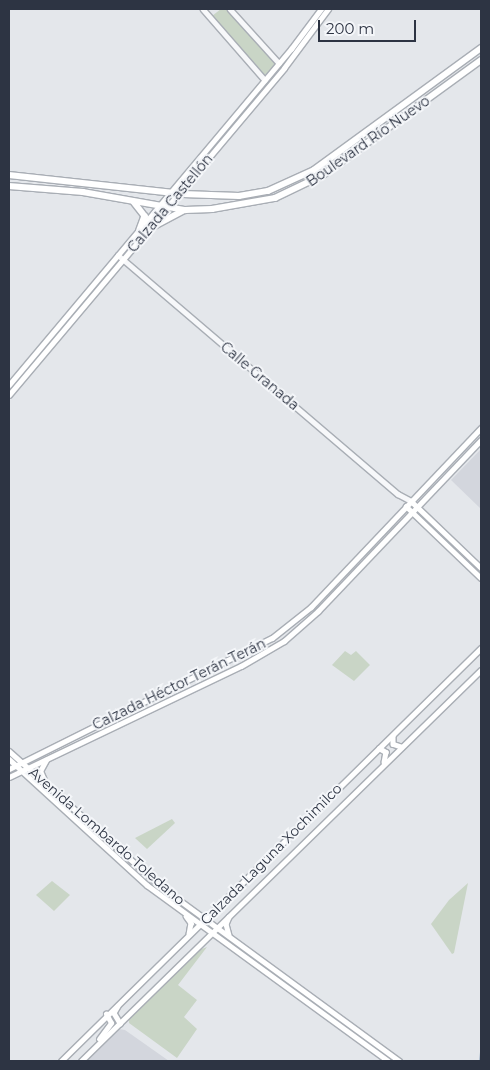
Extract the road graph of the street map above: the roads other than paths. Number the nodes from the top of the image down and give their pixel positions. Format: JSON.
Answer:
{"nodes":[{"id":1,"x":203,"y":9,"type":"edge"},
{"id":2,"x":230,"y":9,"type":"edge"},
{"id":3,"x":321,"y":9,"type":"edge"},
{"id":4,"x":328,"y":9,"type":"edge"},
{"id":5,"x":481,"y":48,"type":"edge"},
{"id":6,"x":481,"y":60,"type":"edge"},
{"id":7,"x":279,"y":63,"type":"junction"},
{"id":8,"x":265,"y":80,"type":"junction"},
{"id":9,"x":272,"y":82,"type":"junction"},
{"id":10,"x":246,"y":103,"type":"junction"},
{"id":11,"x":251,"y":108,"type":"junction"},
{"id":12,"x":9,"y":175,"type":"edge"},
{"id":13,"x":9,"y":186,"type":"edge"},
{"id":14,"x":171,"y":193,"type":"junction"},
{"id":15,"x":178,"y":193,"type":"junction"},
{"id":16,"x":130,"y":200,"type":"junction"},
{"id":17,"x":159,"y":206,"type":"junction"},
{"id":18,"x":166,"y":207,"type":"junction"},
{"id":19,"x":185,"y":210,"type":"junction"},
{"id":20,"x":140,"y":230,"type":"junction"},
{"id":21,"x":147,"y":230,"type":"junction"},
{"id":22,"x":120,"y":257,"type":"junction"},
{"id":23,"x":9,"y":385,"type":"edge"},
{"id":24,"x":9,"y":395,"type":"edge"},
{"id":25,"x":481,"y":428,"type":"edge"},
{"id":26,"x":481,"y":440,"type":"edge"},
{"id":27,"x":398,"y":494,"type":"junction"},
{"id":28,"x":412,"y":501,"type":"junction"},
{"id":29,"x":406,"y":506,"type":"junction"},
{"id":30,"x":417,"y":506,"type":"junction"},
{"id":31,"x":412,"y":512,"type":"junction"},
{"id":32,"x":481,"y":568,"type":"edge"},
{"id":33,"x":481,"y":578,"type":"edge"},
{"id":34,"x":481,"y":648,"type":"edge"},
{"id":35,"x":481,"y":670,"type":"edge"},
{"id":36,"x":393,"y":734,"type":"junction"},
{"id":37,"x":402,"y":747,"type":"junction"},
{"id":38,"x":378,"y":748,"type":"junction"},
{"id":39,"x":9,"y":751,"type":"edge"},
{"id":40,"x":9,"y":759,"type":"edge"},
{"id":41,"x":47,"y":759,"type":"junction"},
{"id":42,"x":23,"y":762,"type":"junction"},
{"id":43,"x":16,"y":765,"type":"junction"},
{"id":44,"x":383,"y":766,"type":"junction"},
{"id":45,"x":28,"y":768,"type":"junction"},
{"id":46,"x":9,"y":769,"type":"edge"},
{"id":47,"x":23,"y":770,"type":"junction"},
{"id":48,"x":9,"y":777,"type":"edge"},
{"id":49,"x":44,"y":782,"type":"junction"},
{"id":50,"x":137,"y":864,"type":"junction"},
{"id":51,"x":129,"y":868,"type":"junction"},
{"id":52,"x":183,"y":911,"type":"junction"},
{"id":53,"x":230,"y":914,"type":"junction"},
{"id":54,"x":205,"y":919,"type":"junction"},
{"id":55,"x":200,"y":924,"type":"junction"},
{"id":56,"x":217,"y":927,"type":"junction"},
{"id":57,"x":212,"y":932,"type":"junction"},
{"id":58,"x":188,"y":935,"type":"junction"},
{"id":59,"x":231,"y":938,"type":"junction"},
{"id":60,"x":146,"y":976,"type":"junction"},
{"id":61,"x":310,"y":1004,"type":"junction"},
{"id":62,"x":328,"y":1009,"type":"junction"},
{"id":63,"x":106,"y":1014,"type":"junction"},
{"id":64,"x":120,"y":1023,"type":"junction"},
{"id":65,"x":336,"y":1023,"type":"junction"},
{"id":66,"x":352,"y":1026,"type":"junction"},
{"id":67,"x":82,"y":1060,"type":"edge"},
{"id":68,"x":61,"y":1061,"type":"edge"},
{"id":69,"x":388,"y":1061,"type":"edge"},
{"id":70,"x":400,"y":1061,"type":"edge"}],
"edges":[{"from":1,"to":8,"type":"street"},
{"from":2,"to":7,"type":"street"},
{"from":3,"to":7,"type":"main road","name":"Calzada Castellón"},
{"from":4,"to":9,"type":"main road","name":"Calzada Castellón"},
{"from":5,"to":15,"type":"highway","name":"Boulevard Río Nuevo"},
{"from":6,"to":19,"type":"highway","name":"Boulevard Río Nuevo"},
{"from":7,"to":8,"type":"main road","name":"Calzada Castellón"},
{"from":7,"to":9,"type":"main road"},
{"from":8,"to":10,"type":"main road","name":"Calzada Castellón"},
{"from":9,"to":11,"type":"main road","name":"Calzada Castellón"},
{"from":10,"to":11,"type":"main road"},
{"from":10,"to":14,"type":"main road","name":"Calzada Castellón"},
{"from":11,"to":15,"type":"main road","name":"Calzada Castellón"},
{"from":12,"to":14,"type":"highway","name":"Boulevard Río Nuevo"},
{"from":13,"to":16,"type":"highway","name":"Boulevard Río Nuevo"},
{"from":14,"to":15,"type":"highway","name":"Boulevard Río Nuevo"},
{"from":14,"to":17,"type":"main road","name":"Calzada Castellón"},
{"from":15,"to":18,"type":"main road","name":"Calzada Castellón"},
{"from":16,"to":17,"type":"highway","name":"Boulevard Río Nuevo"},
{"from":16,"to":20,"type":"highway"},
{"from":17,"to":18,"type":"highway","name":"Boulevard Río Nuevo"},
{"from":17,"to":20,"type":"main road","name":"Calzada Castellón"},
{"from":18,"to":19,"type":"highway","name":"Boulevard Río Nuevo"},
{"from":18,"to":21,"type":"main road","name":"Calzada Castellón"},
{"from":19,"to":21,"type":"highway"},
{"from":20,"to":22,"type":"main road","name":"Calzada Castellón"},
{"from":21,"to":22,"type":"main road","name":"Calzada Castellón"},
{"from":22,"to":23,"type":"main road","name":"Calzada Castellón"},
{"from":22,"to":24,"type":"main road","name":"Calzada Castellón"},
{"from":22,"to":27,"type":"street","name":"Calle Granada"},
{"from":25,"to":28,"type":"main road","name":"Calzada Héctor Terán Terán"},
{"from":26,"to":30,"type":"main road","name":"Calzada Héctor Terán Terán"},
{"from":27,"to":28,"type":"street","name":"Calle Granada"},
{"from":27,"to":29,"type":"street","name":"Calle Granada"},
{"from":28,"to":29,"type":"main road","name":"Calzada Héctor Terán Terán"},
{"from":28,"to":30,"type":"main road","name":"Calle Granada"},
{"from":29,"to":31,"type":"main road","name":"Calle Granada"},
{"from":29,"to":42,"type":"main road","name":"Calzada Héctor Terán Terán"},
{"from":30,"to":31,"type":"main road","name":"Calzada Héctor Terán Terán"},
{"from":30,"to":32,"type":"main road","name":"Calle Granada"},
{"from":31,"to":33,"type":"main road","name":"Calle Granada"},
{"from":31,"to":41,"type":"main road","name":"Calzada Héctor Terán Terán"},
{"from":34,"to":36,"type":"main road","name":"Calzada Laguna Xochimilco"},
{"from":35,"to":37,"type":"main road","name":"Calzada Laguna Xochimilco"},
{"from":36,"to":37,"type":"main road"},
{"from":36,"to":38,"type":"main road","name":"Calzada Laguna Xochimilco"},
{"from":37,"to":44,"type":"main road","name":"Calzada Laguna Xochimilco"},
{"from":38,"to":44,"type":"main road"},
{"from":38,"to":54,"type":"main road","name":"Calzada Laguna Xochimilco"},
{"from":39,"to":42,"type":"main road","name":"Avenida Lombardo Toledano"},
{"from":40,"to":43,"type":"main road","name":"Avenida Lombardo Toledano"},
{"from":41,"to":45,"type":"main road","name":"Calzada Héctor Terán Terán"},
{"from":41,"to":49,"type":"main road"},
{"from":42,"to":43,"type":"main road","name":"Calzada Héctor Terán Terán"},
{"from":42,"to":45,"type":"main road","name":"Avenida Lombardo Toledano"},
{"from":43,"to":46,"type":"main road","name":"Calzada Héctor Terán Terán"},
{"from":43,"to":47,"type":"main road","name":"Avenida Lombardo Toledano"},
{"from":44,"to":53,"type":"main road","name":"Calzada Laguna Xochimilco"},
{"from":45,"to":47,"type":"main road","name":"Calzada Héctor Terán Terán"},
{"from":45,"to":49,"type":"main road","name":"Avenida Lombardo Toledano"},
{"from":47,"to":48,"type":"main road","name":"Calzada Héctor Terán Terán"},
{"from":47,"to":51,"type":"main road","name":"Avenida Lombardo Toledano"},
{"from":49,"to":50,"type":"main road","name":"Avenida Lombardo Toledano"},
{"from":50,"to":51,"type":"main road"},
{"from":50,"to":54,"type":"main road","name":"Avenida Lombardo Toledano"},
{"from":51,"to":52,"type":"main road","name":"Avenida Lombardo Toledano"},
{"from":52,"to":55,"type":"main road","name":"Avenida Lombardo Toledano"},
{"from":52,"to":58,"type":"main road"},
{"from":53,"to":56,"type":"main road","name":"Calzada Laguna Xochimilco"},
{"from":53,"to":59,"type":"main road"},
{"from":54,"to":55,"type":"main road","name":"Calzada Laguna Xochimilco"},
{"from":54,"to":56,"type":"main road","name":"Avenida Lombardo Toledano"},
{"from":55,"to":57,"type":"main road","name":"Avenida Lombardo Toledano"},
{"from":55,"to":58,"type":"main road","name":"Calzada Laguna Xochimilco"},
{"from":56,"to":57,"type":"main road","name":"Calzada Laguna Xochimilco"},
{"from":56,"to":59,"type":"main road","name":"Avenida Lombardo Toledano"},
{"from":57,"to":61,"type":"main road","name":"Avenida Lombardo Toledano"},
{"from":57,"to":64,"type":"main road","name":"Calzada Laguna Xochimilco"},
{"from":58,"to":60,"type":"main road","name":"Calzada Laguna Xochimilco"},
{"from":59,"to":62,"type":"main road","name":"Avenida Lombardo Toledano"},
{"from":60,"to":63,"type":"main road","name":"Calzada Laguna Xochimilco"},
{"from":60,"to":64,"type":"main road"},
{"from":61,"to":62,"type":"main road"},
{"from":61,"to":65,"type":"main road","name":"Avenida Lombardo Toledano"},
{"from":62,"to":66,"type":"main road","name":"Avenida Lombardo Toledano"},
{"from":63,"to":67,"type":"main road"},
{"from":63,"to":68,"type":"main road","name":"Calzada Laguna Xochimilco"},
{"from":64,"to":67,"type":"main road","name":"Calzada Laguna Xochimilco"},
{"from":65,"to":66,"type":"main road"},
{"from":65,"to":69,"type":"main road","name":"Avenida Lombardo Toledano"},
{"from":66,"to":70,"type":"main road","name":"Avenida Lombardo Toledano"}]}
